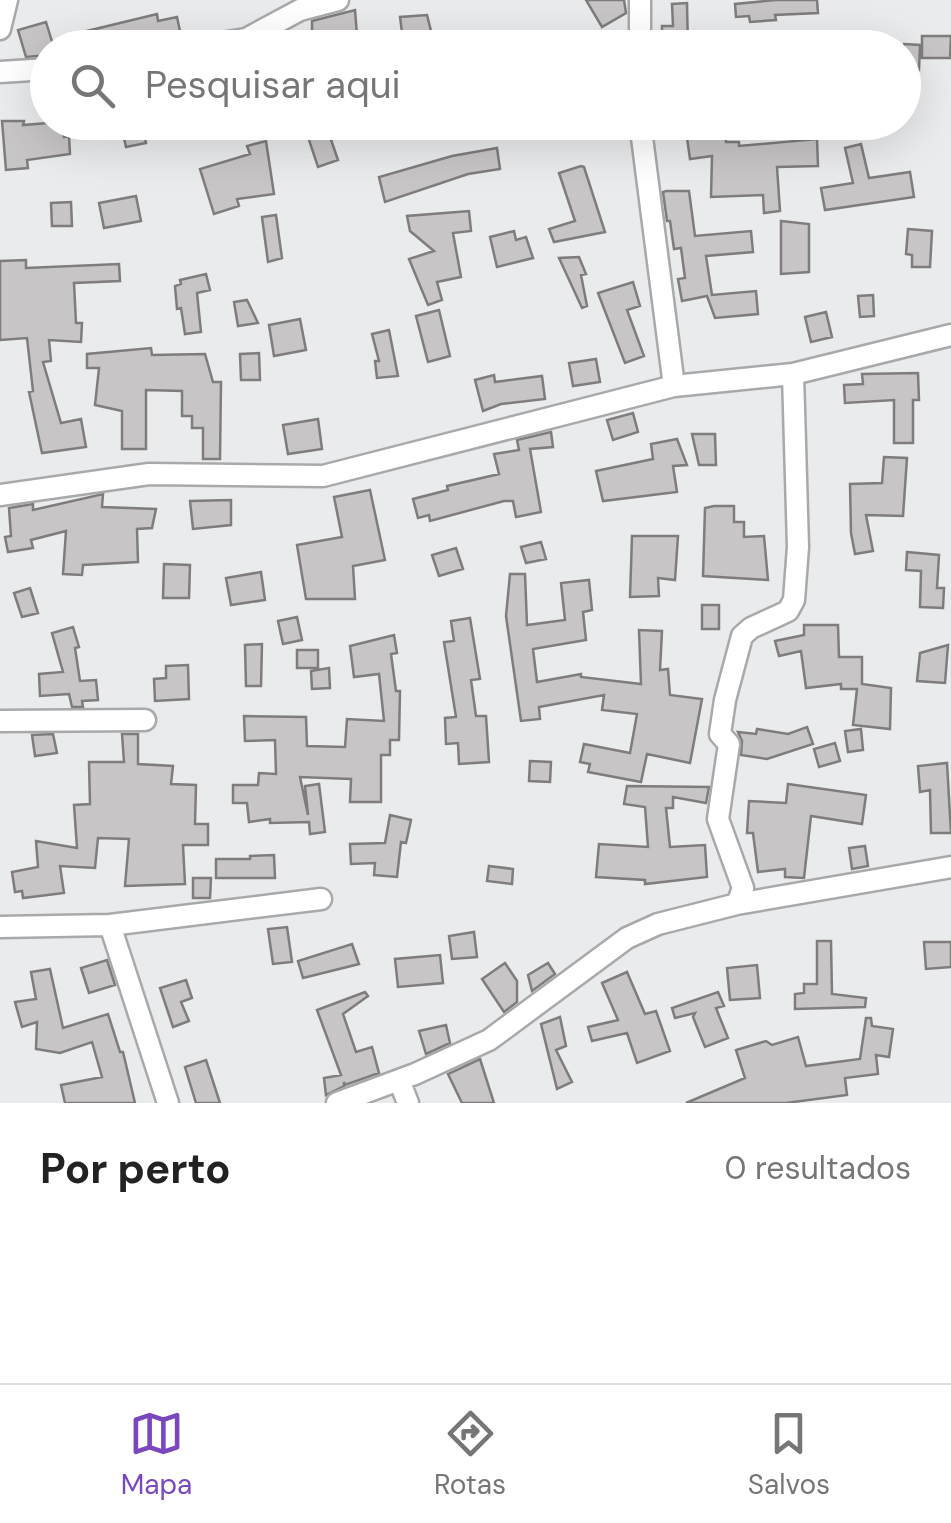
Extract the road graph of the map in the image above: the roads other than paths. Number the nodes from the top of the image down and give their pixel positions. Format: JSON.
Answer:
{"nodes":[{"id":1,"x":7,"y":0,"type":"edge"},
{"id":2,"x":338,"y":0,"type":"edge"},
{"id":3,"x":640,"y":0,"type":"edge"},
{"id":4,"x":0,"y":28,"type":"edge"},
{"id":5,"x":263,"y":30,"type":"edge"},
{"id":6,"x":640,"y":30,"type":"edge"},
{"id":7,"x":30,"y":70,"type":"edge"},
{"id":8,"x":0,"y":72,"type":"edge"},
{"id":9,"x":642,"y":140,"type":"edge"},
{"id":10,"x":951,"y":334,"type":"edge"},
{"id":11,"x":793,"y":374,"type":"junction"},
{"id":12,"x":674,"y":386,"type":"junction"},
{"id":13,"x":0,"y":495,"type":"edge"},
{"id":14,"x":145,"y":720,"type":"dead end"},
{"id":15,"x":0,"y":721,"type":"edge"},
{"id":16,"x":951,"y":867,"type":"edge"},
{"id":17,"x":321,"y":900,"type":"dead end"},
{"id":18,"x":737,"y":904,"type":"junction"},
{"id":19,"x":110,"y":925,"type":"junction"},
{"id":20,"x":0,"y":927,"type":"edge"},
{"id":21,"x":399,"y":1080,"type":"junction"},
{"id":22,"x":168,"y":1103,"type":"edge"},
{"id":23,"x":337,"y":1103,"type":"edge"},
{"id":24,"x":408,"y":1103,"type":"edge"}],
"edges":[{"from":1,"to":4,"type":"street"},
{"from":2,"to":5,"type":"street"},
{"from":3,"to":6,"type":"street"},
{"from":7,"to":8,"type":"street"},
{"from":9,"to":12,"type":"street"},
{"from":10,"to":11,"type":"street"},
{"from":11,"to":12,"type":"street"},
{"from":11,"to":18,"type":"street"},
{"from":12,"to":13,"type":"street"},
{"from":14,"to":15,"type":"street"},
{"from":16,"to":18,"type":"street"},
{"from":17,"to":19,"type":"street"},
{"from":18,"to":21,"type":"street"},
{"from":19,"to":20,"type":"street"},
{"from":19,"to":22,"type":"street"},
{"from":21,"to":23,"type":"street"},
{"from":21,"to":24,"type":"street"}]}
